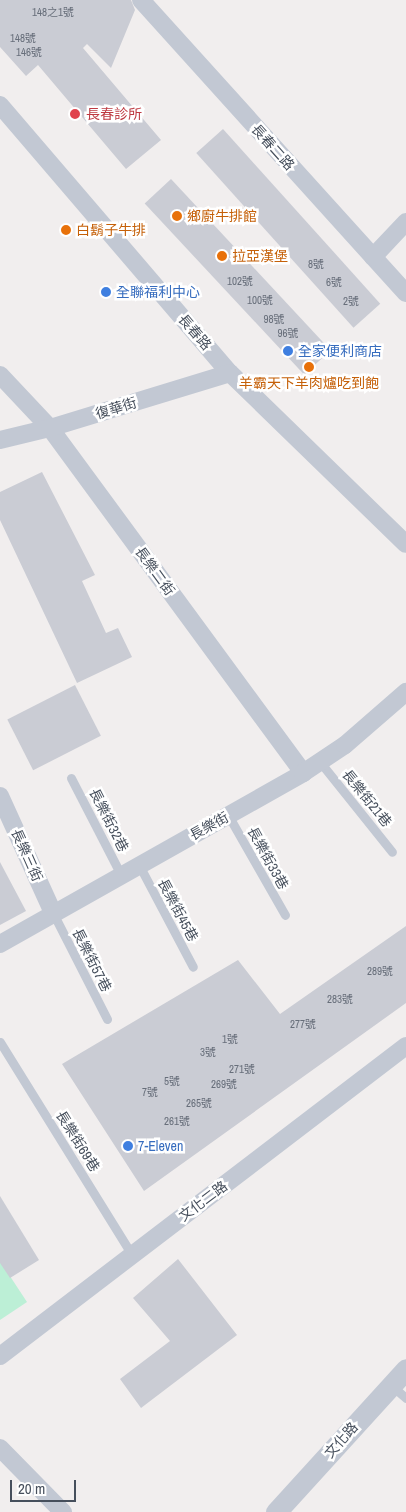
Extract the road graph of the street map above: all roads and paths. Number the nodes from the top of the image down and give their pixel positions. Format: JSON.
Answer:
{"nodes":[{"id":1,"x":141,"y":0,"type":"edge"},
{"id":2,"x":0,"y":105,"type":"edge"},
{"id":3,"x":406,"y":222,"type":"edge"},
{"id":4,"x":373,"y":257,"type":"junction"},
{"id":5,"x":406,"y":293,"type":"edge"},
{"id":6,"x":230,"y":373,"type":"junction"},
{"id":7,"x":0,"y":375,"type":"edge"},
{"id":8,"x":50,"y":428,"type":"junction"},
{"id":9,"x":0,"y":440,"type":"edge"},
{"id":10,"x":406,"y":544,"type":"edge"},
{"id":11,"x":406,"y":692,"type":"edge"},
{"id":12,"x":320,"y":762,"type":"junction"},
{"id":13,"x":303,"y":773,"type":"junction"},
{"id":14,"x":71,"y":778,"type":"dead end"},
{"id":15,"x":0,"y":796,"type":"edge"},
{"id":16,"x":228,"y":815,"type":"junction"},
{"id":17,"x":392,"y":852,"type":"dead end"},
{"id":18,"x":139,"y":865,"type":"junction"},
{"id":19,"x":121,"y":875,"type":"junction"},
{"id":20,"x":53,"y":913,"type":"junction"},
{"id":21,"x":285,"y":916,"type":"dead end"},
{"id":22,"x":0,"y":944,"type":"edge"},
{"id":23,"x":193,"y":967,"type":"dead end"},
{"id":24,"x":107,"y":1019,"type":"dead end"},
{"id":25,"x":0,"y":1042,"type":"edge"},
{"id":26,"x":406,"y":1046,"type":"edge"},
{"id":27,"x":132,"y":1255,"type":"junction"},
{"id":28,"x":0,"y":1356,"type":"edge"},
{"id":29,"x":406,"y":1368,"type":"edge"},
{"id":30,"x":398,"y":1392,"type":"edge"},
{"id":31,"x":0,"y":1448,"type":"edge"},
{"id":32,"x":63,"y":1512,"type":"edge"},
{"id":33,"x":276,"y":1512,"type":"edge"}],
"edges":[{"from":1,"to":4,"type":"street","name":"長春二路"},
{"from":2,"to":6,"type":"street","name":"長春路"},
{"from":3,"to":4,"type":"street"},
{"from":4,"to":5,"type":"street","name":"長春二路"},
{"from":6,"to":8,"type":"street","name":"復華街"},
{"from":6,"to":10,"type":"street","name":"長春路"},
{"from":7,"to":8,"type":"street","name":"長樂二街"},
{"from":8,"to":9,"type":"street","name":"復華街"},
{"from":8,"to":13,"type":"street","name":"長樂二街"},
{"from":11,"to":12,"type":"street","name":"長樂街"},
{"from":12,"to":13,"type":"street","name":"長樂街"},
{"from":12,"to":17,"type":"lane","name":"長樂街21巷"},
{"from":13,"to":16,"type":"street","name":"長樂街"},
{"from":14,"to":19,"type":"lane","name":"長樂街32巷"},
{"from":15,"to":20,"type":"street","name":"長樂三街"},
{"from":16,"to":18,"type":"street","name":"長樂街"},
{"from":16,"to":21,"type":"lane","name":"長樂街33巷"},
{"from":18,"to":19,"type":"street","name":"長樂街"},
{"from":18,"to":23,"type":"lane","name":"長樂街45巷"},
{"from":19,"to":20,"type":"street","name":"長樂街"},
{"from":20,"to":22,"type":"street","name":"長樂街"},
{"from":20,"to":24,"type":"lane","name":"長樂街57巷"},
{"from":25,"to":27,"type":"lane","name":"長樂街69巷"},
{"from":26,"to":27,"type":"street","name":"文化二路"},
{"from":27,"to":28,"type":"street","name":"文化二路"},
{"from":29,"to":30,"type":"street","name":"文化路"},
{"from":30,"to":33,"type":"street","name":"文化路"},
{"from":31,"to":32,"type":"street"}]}
